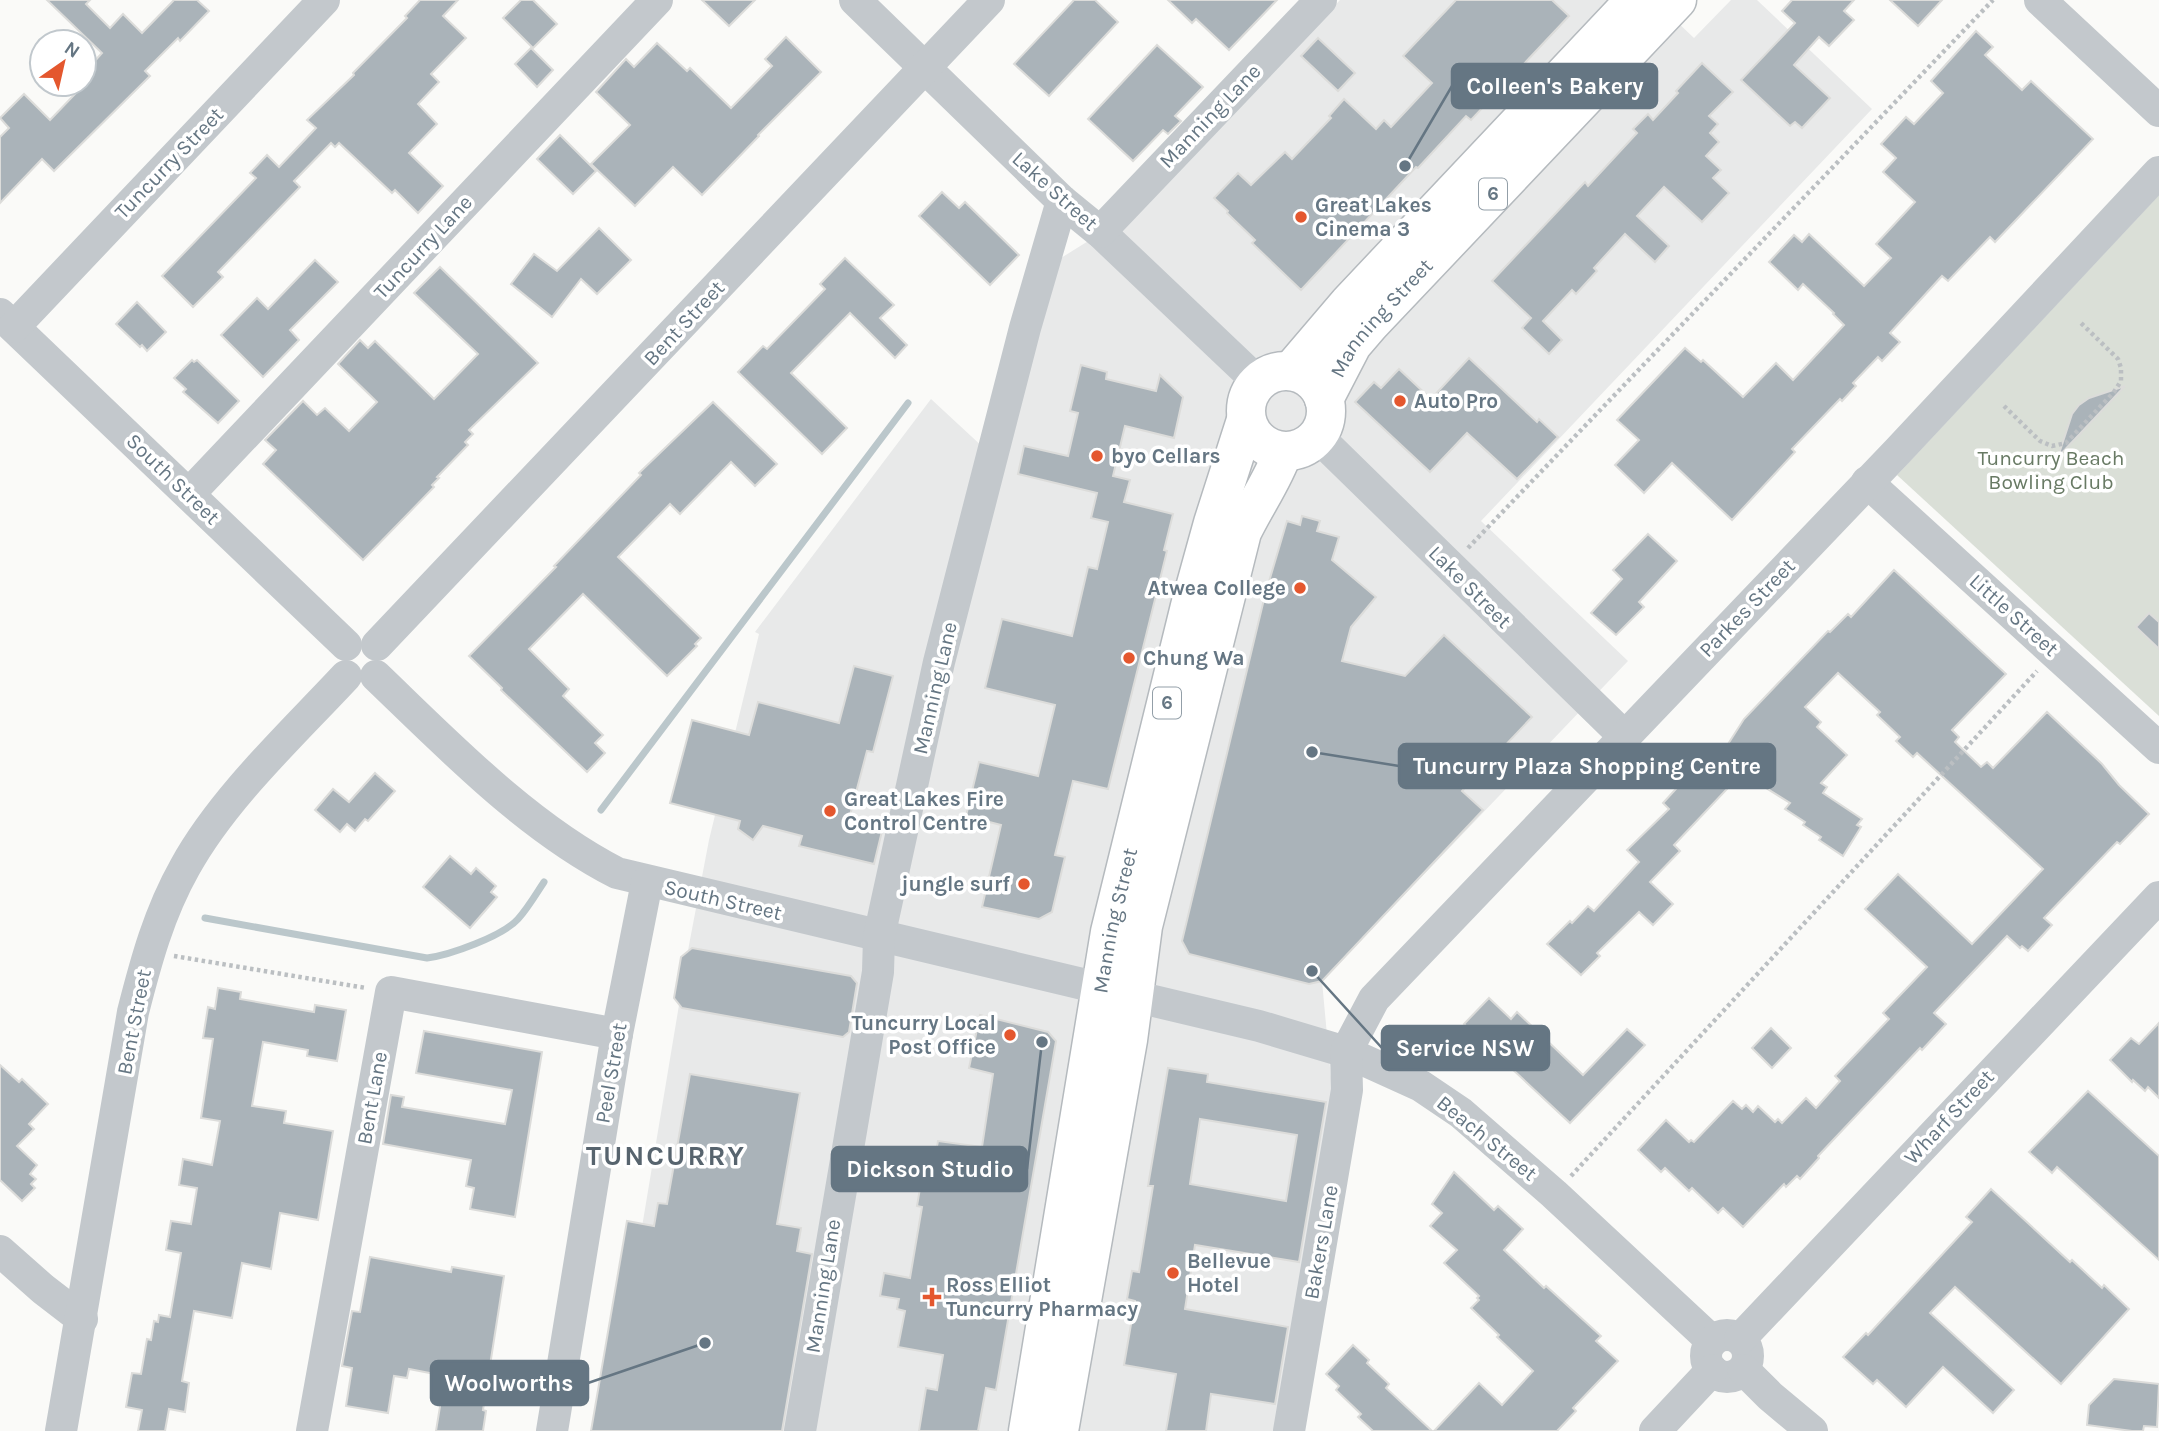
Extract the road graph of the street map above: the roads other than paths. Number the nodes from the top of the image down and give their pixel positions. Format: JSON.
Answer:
{"nodes":[{"id":1,"x":324,"y":0,"type":"edge"},
{"id":2,"x":657,"y":0,"type":"edge"},
{"id":3,"x":855,"y":0,"type":"edge"},
{"id":4,"x":989,"y":0,"type":"edge"},
{"id":5,"x":1321,"y":0,"type":"edge"},
{"id":6,"x":1635,"y":0,"type":"edge"},
{"id":7,"x":1677,"y":0,"type":"edge"},
{"id":8,"x":2040,"y":0,"type":"edge"},
{"id":9,"x":925,"y":68,"type":"junction"},
{"id":10,"x":2159,"y":111,"type":"edge"},
{"id":11,"x":2159,"y":172,"type":"edge"},
{"id":12,"x":1062,"y":201,"type":"junction"},
{"id":13,"x":1100,"y":232,"type":"junction"},
{"id":14,"x":7,"y":320,"type":"edge"},
{"id":15,"x":1274,"y":376,"type":"junction"},
{"id":16,"x":1324,"y":399,"type":"junction"},
{"id":17,"x":1246,"y":420,"type":"junction"},
{"id":18,"x":1317,"y":436,"type":"junction"},
{"id":19,"x":1283,"y":452,"type":"junction"},
{"id":20,"x":1867,"y":482,"type":"junction"},
{"id":21,"x":189,"y":494,"type":"junction"},
{"id":22,"x":356,"y":666,"type":"junction"},
{"id":23,"x":1624,"y":736,"type":"junction"},
{"id":24,"x":2159,"y":748,"type":"edge"},
{"id":25,"x":647,"y":881,"type":"junction"},
{"id":26,"x":2159,"y":897,"type":"edge"},
{"id":27,"x":879,"y":937,"type":"junction"},
{"id":28,"x":1116,"y":992,"type":"junction"},
{"id":29,"x":617,"y":1034,"type":"junction"},
{"id":30,"x":1346,"y":1052,"type":"junction"},
{"id":31,"x":0,"y":1251,"type":"edge"},
{"id":32,"x":82,"y":1319,"type":"junction"},
{"id":33,"x":1721,"y":1350,"type":"junction"},
{"id":34,"x":61,"y":1431,"type":"edge"},
{"id":35,"x":312,"y":1431,"type":"edge"},
{"id":36,"x":552,"y":1431,"type":"edge"},
{"id":37,"x":800,"y":1431,"type":"edge"},
{"id":38,"x":1028,"y":1431,"type":"edge"},
{"id":39,"x":1059,"y":1431,"type":"edge"},
{"id":40,"x":1289,"y":1431,"type":"edge"},
{"id":41,"x":1655,"y":1431,"type":"edge"},
{"id":42,"x":1812,"y":1431,"type":"edge"}],
"edges":[{"from":1,"to":14,"type":"street","name":"Tuncurry Street"},
{"from":2,"to":21,"type":"street","name":"Tuncurry Lane"},
{"from":3,"to":9,"type":"street","name":"Lake Street"},
{"from":4,"to":9,"type":"street","name":"Bent Street"},
{"from":5,"to":13,"type":"street","name":"Manning Lane"},
{"from":6,"to":15,"type":"main road","name":"Manning Street","number":"6"},
{"from":7,"to":16,"type":"main road","name":"Manning Street","number":"6"},
{"from":8,"to":10,"type":"street"},
{"from":9,"to":12,"type":"street","name":"Lake Street"},
{"from":9,"to":22,"type":"street","name":"Bent Street"},
{"from":11,"to":20,"type":"street","name":"Parkes Street"},
{"from":12,"to":13,"type":"street","name":"Lake Street"},
{"from":12,"to":27,"type":"street","name":"Manning Lane"},
{"from":13,"to":15,"type":"street","name":"Lake Street"},
{"from":14,"to":21,"type":"street","name":"South Street"},
{"from":15,"to":16,"type":"main road"},
{"from":15,"to":17,"type":"main road","number":"6"},
{"from":16,"to":18,"type":"main road","number":"6"},
{"from":17,"to":19,"type":"main road"},
{"from":17,"to":28,"type":"main road","name":"Manning Street","number":"6"},
{"from":18,"to":19,"type":"main road"},
{"from":18,"to":23,"type":"street","name":"Lake Street"},
{"from":19,"to":28,"type":"main road","name":"Manning Street","number":"6"},
{"from":20,"to":23,"type":"street","name":"Parkes Street"},
{"from":20,"to":24,"type":"street","name":"Little Street"},
{"from":21,"to":22,"type":"street","name":"South Street"},
{"from":22,"to":25,"type":"street","name":"South Street"},
{"from":22,"to":32,"type":"street","name":"Bent Street"},
{"from":23,"to":30,"type":"street","name":"Parkes Street"},
{"from":25,"to":27,"type":"street","name":"South Street"},
{"from":25,"to":29,"type":"street","name":"Peel Street"},
{"from":26,"to":33,"type":"street","name":"Wharf Street"},
{"from":27,"to":28,"type":"street","name":"South Street"},
{"from":27,"to":37,"type":"street","name":"Manning Lane"},
{"from":28,"to":30,"type":"street","name":"Beach Street"},
{"from":28,"to":38,"type":"main road","name":"Manning Street","number":"6"},
{"from":28,"to":39,"type":"main road","name":"Manning Street","number":"6"},
{"from":29,"to":35,"type":"street","name":"Bent Lane"},
{"from":29,"to":36,"type":"street","name":"Peel Street"},
{"from":30,"to":33,"type":"street","name":"Beach Street"},
{"from":30,"to":40,"type":"street","name":"Bakers Lane"},
{"from":31,"to":32,"type":"street"},
{"from":32,"to":34,"type":"street","name":"Bent Street"},
{"from":33,"to":41,"type":"street","name":"Wharf Street"},
{"from":33,"to":42,"type":"street"}]}
